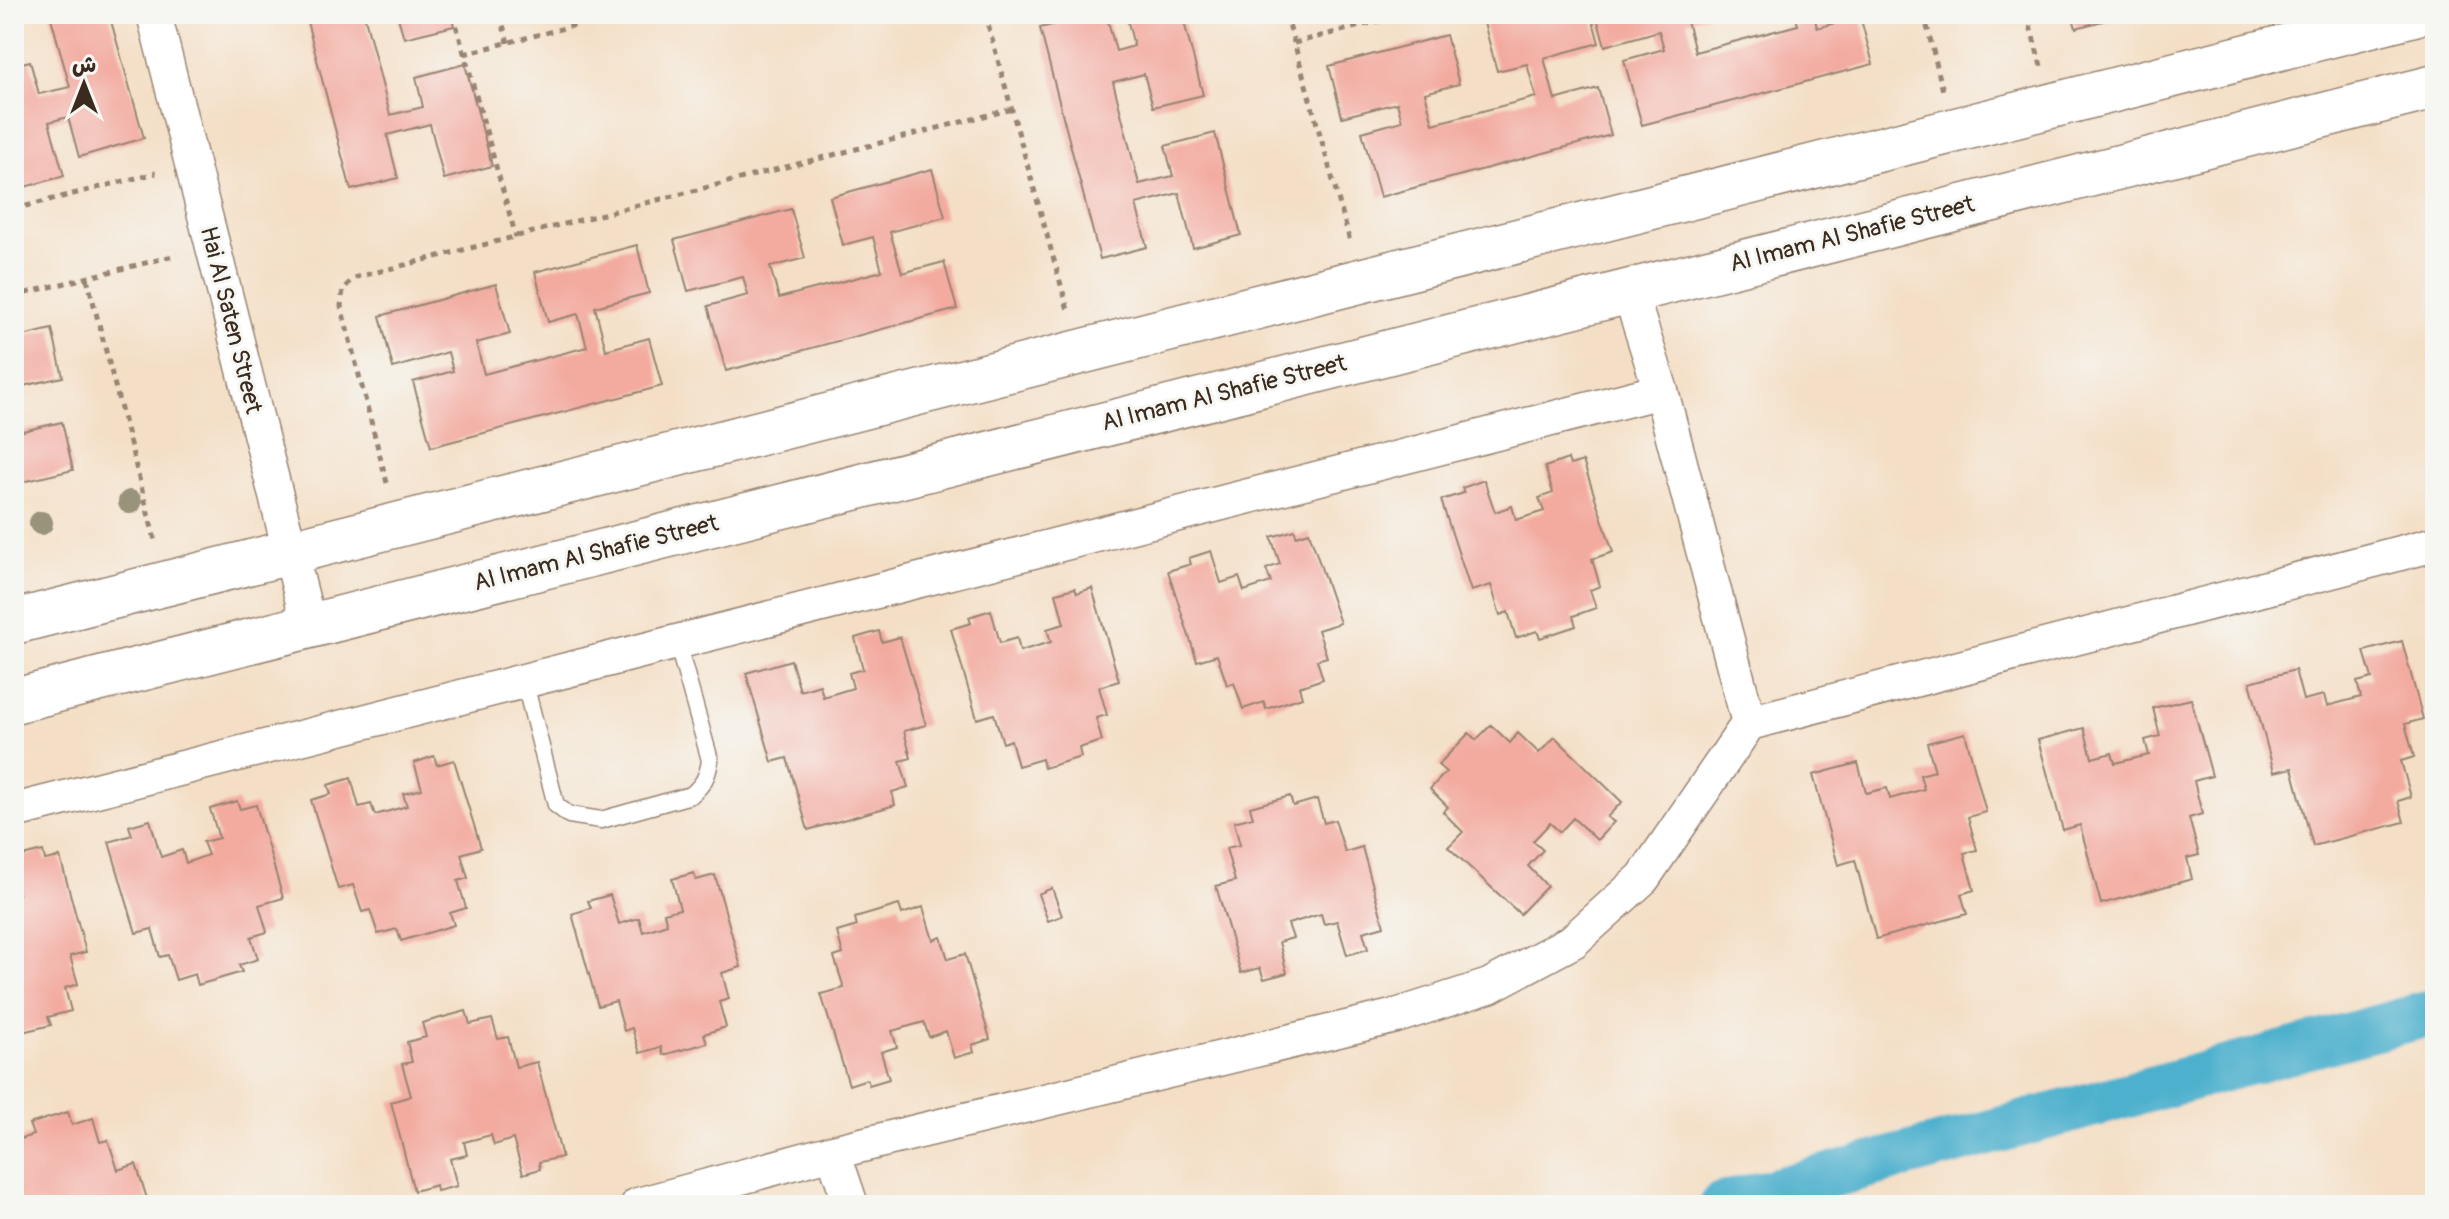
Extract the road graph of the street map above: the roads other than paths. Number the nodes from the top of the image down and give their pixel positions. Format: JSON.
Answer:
{"nodes":[{"id":1,"x":154,"y":14,"type":"edge"},
{"id":2,"x":2414,"y":14,"type":"edge"},
{"id":3,"x":2435,"y":87,"type":"edge"},
{"id":4,"x":1629,"y":290,"type":"junction"},
{"id":5,"x":1661,"y":391,"type":"junction"},
{"id":6,"x":2435,"y":544,"type":"edge"},
{"id":7,"x":290,"y":552,"type":"junction"},
{"id":8,"x":14,"y":622,"type":"edge"},
{"id":9,"x":309,"y":626,"type":"junction"},
{"id":10,"x":677,"y":642,"type":"junction"},
{"id":11,"x":524,"y":680,"type":"junction"},
{"id":12,"x":14,"y":701,"type":"edge"},
{"id":13,"x":1749,"y":723,"type":"junction"},
{"id":14,"x":14,"y":811,"type":"edge"},
{"id":15,"x":833,"y":1152,"type":"junction"},
{"id":16,"x":638,"y":1205,"type":"edge"},
{"id":17,"x":851,"y":1205,"type":"edge"}],
"edges":[{"from":1,"to":7,"type":"street","name":"Hai Al Saten Street"},
{"from":2,"to":7,"type":"main road"},
{"from":3,"to":4,"type":"main road","name":"Al Imam Al Shafie Street"},
{"from":4,"to":5,"type":"street"},
{"from":4,"to":9,"type":"main road","name":"Al Imam Al Shafie Street"},
{"from":5,"to":10,"type":"street"},
{"from":5,"to":13,"type":"street"},
{"from":6,"to":13,"type":"street"},
{"from":7,"to":8,"type":"main road"},
{"from":7,"to":9,"type":"street","name":"Hai Al Saten Street"},
{"from":9,"to":12,"type":"main road","name":"Al Imam Al Shafie Street"},
{"from":10,"to":11,"type":"street"},
{"from":10,"to":11,"type":"lane"},
{"from":11,"to":14,"type":"street"},
{"from":13,"to":15,"type":"street"},
{"from":15,"to":16,"type":"street"},
{"from":15,"to":17,"type":"street"}]}
